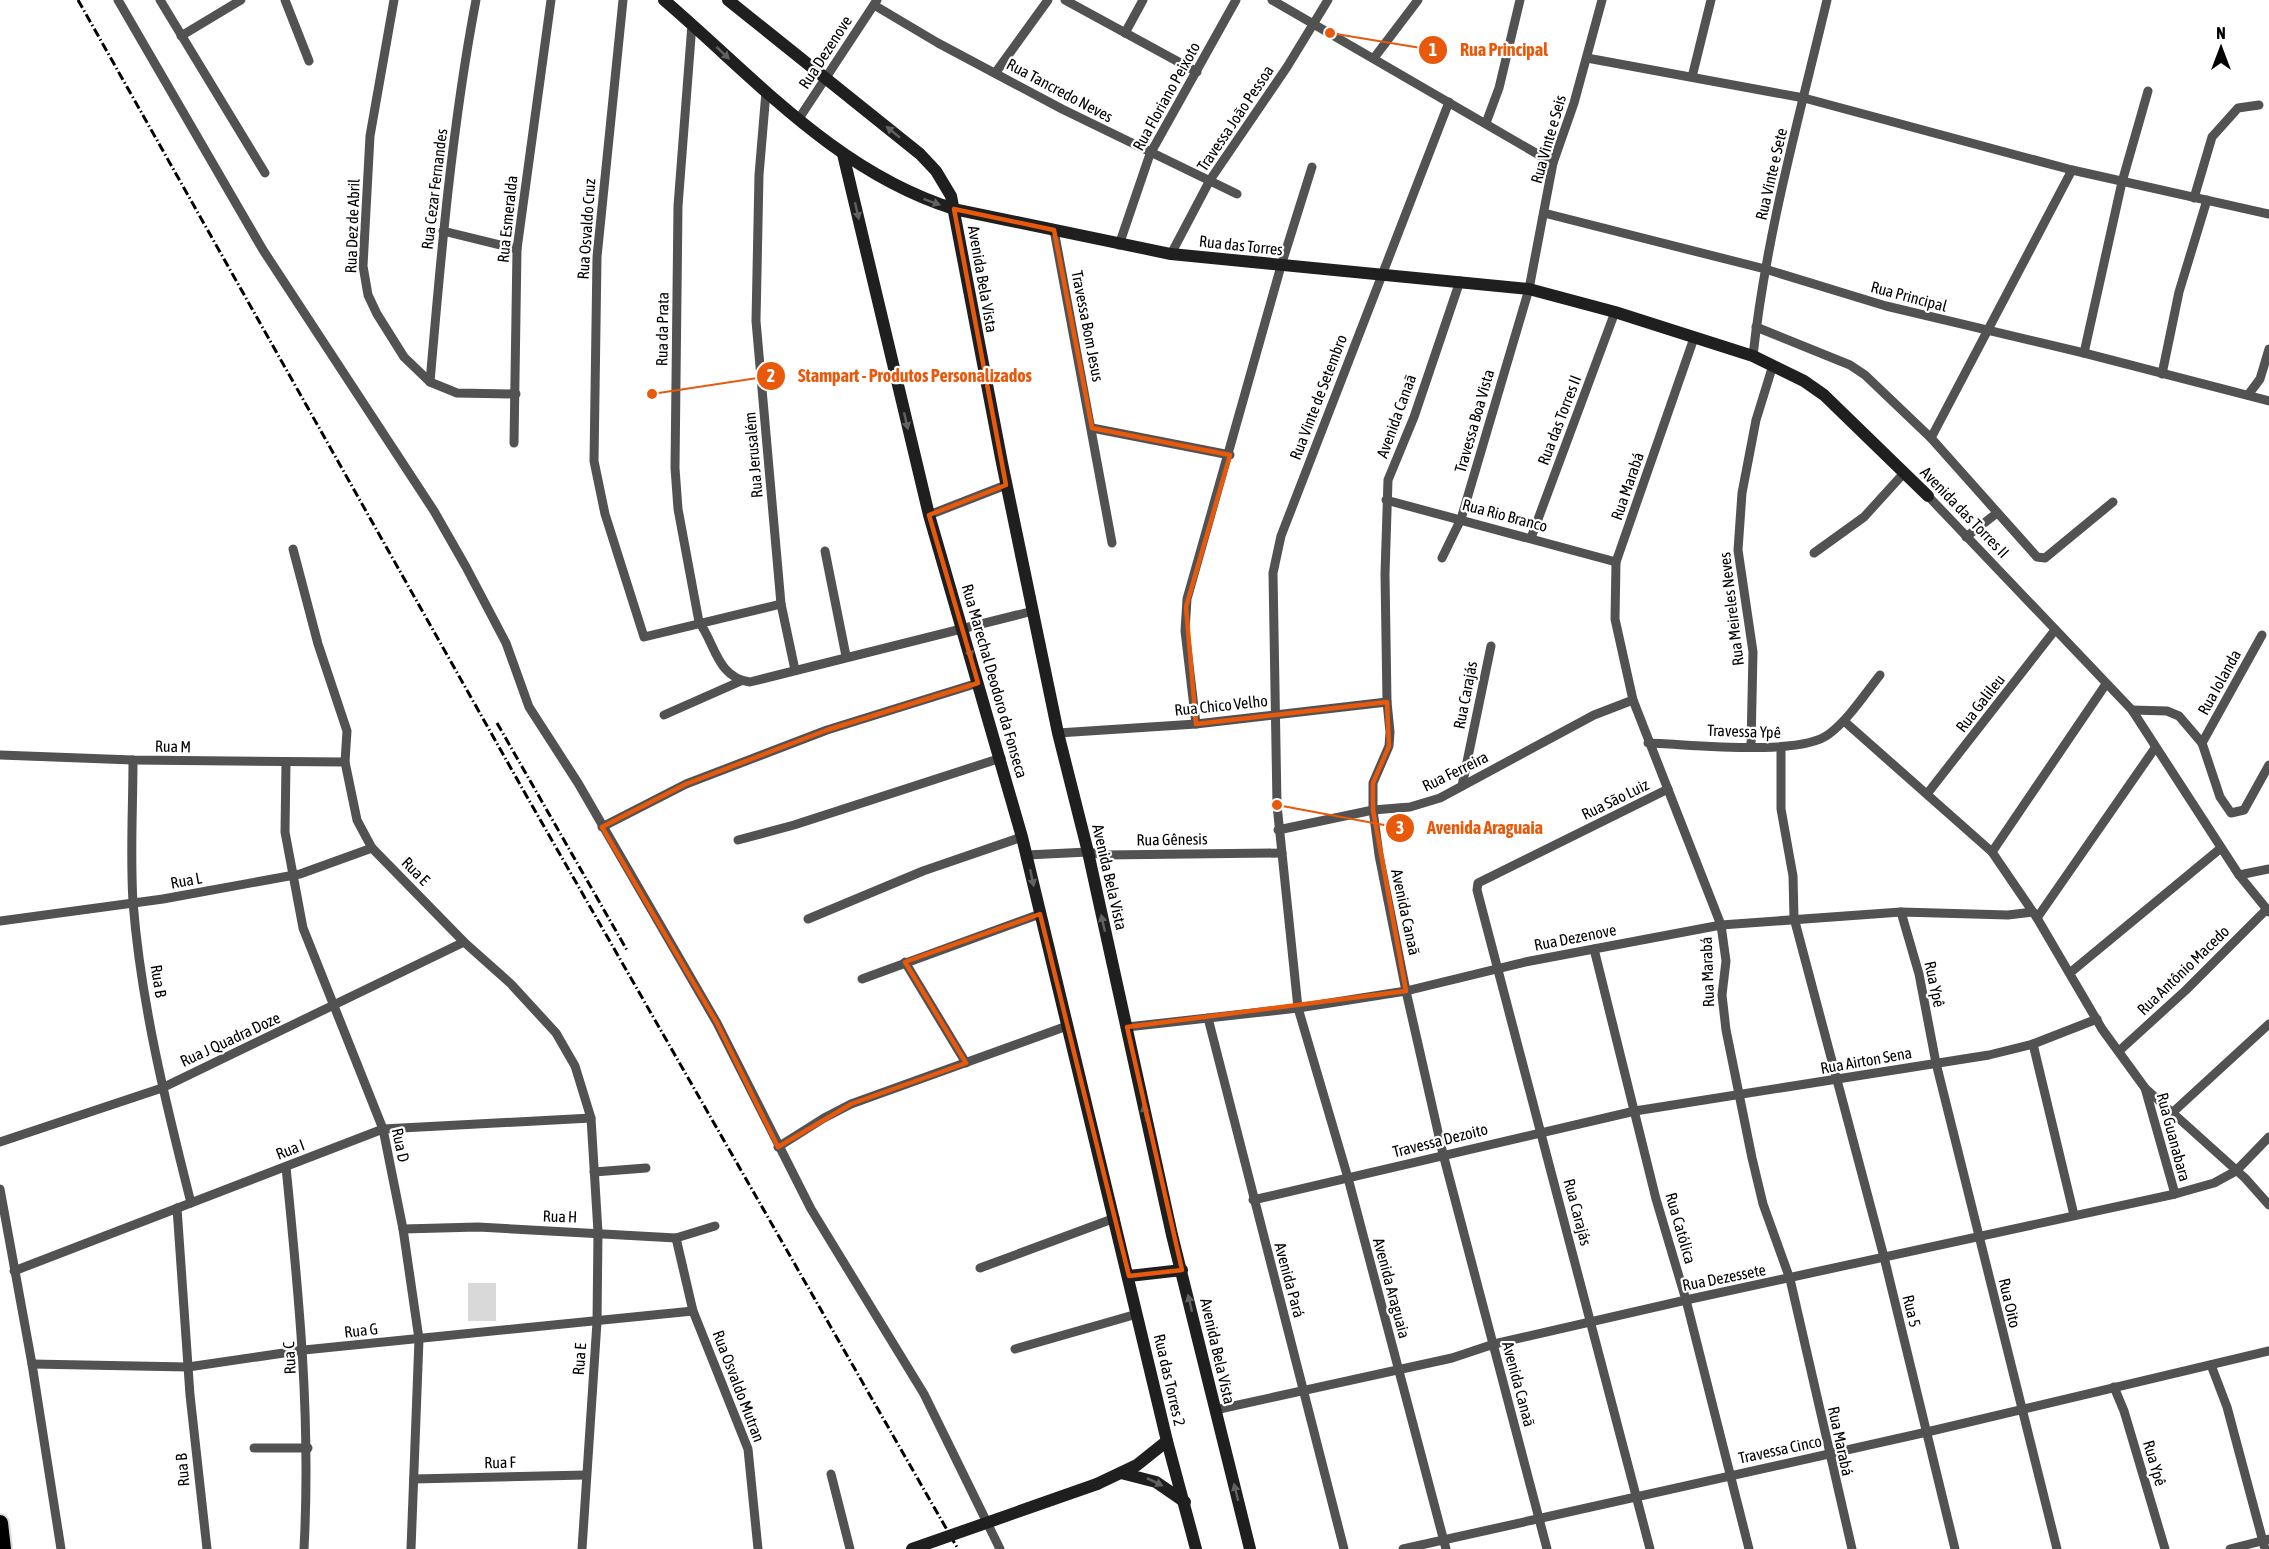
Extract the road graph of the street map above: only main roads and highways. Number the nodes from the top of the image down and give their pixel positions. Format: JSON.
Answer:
{"nodes":[{"id":1,"x":0,"y":1523,"type":"edge"},
{"id":2,"x":3,"y":1549,"type":"edge"}],
"edges":[{"from":1,"to":2,"type":"highway"}]}
